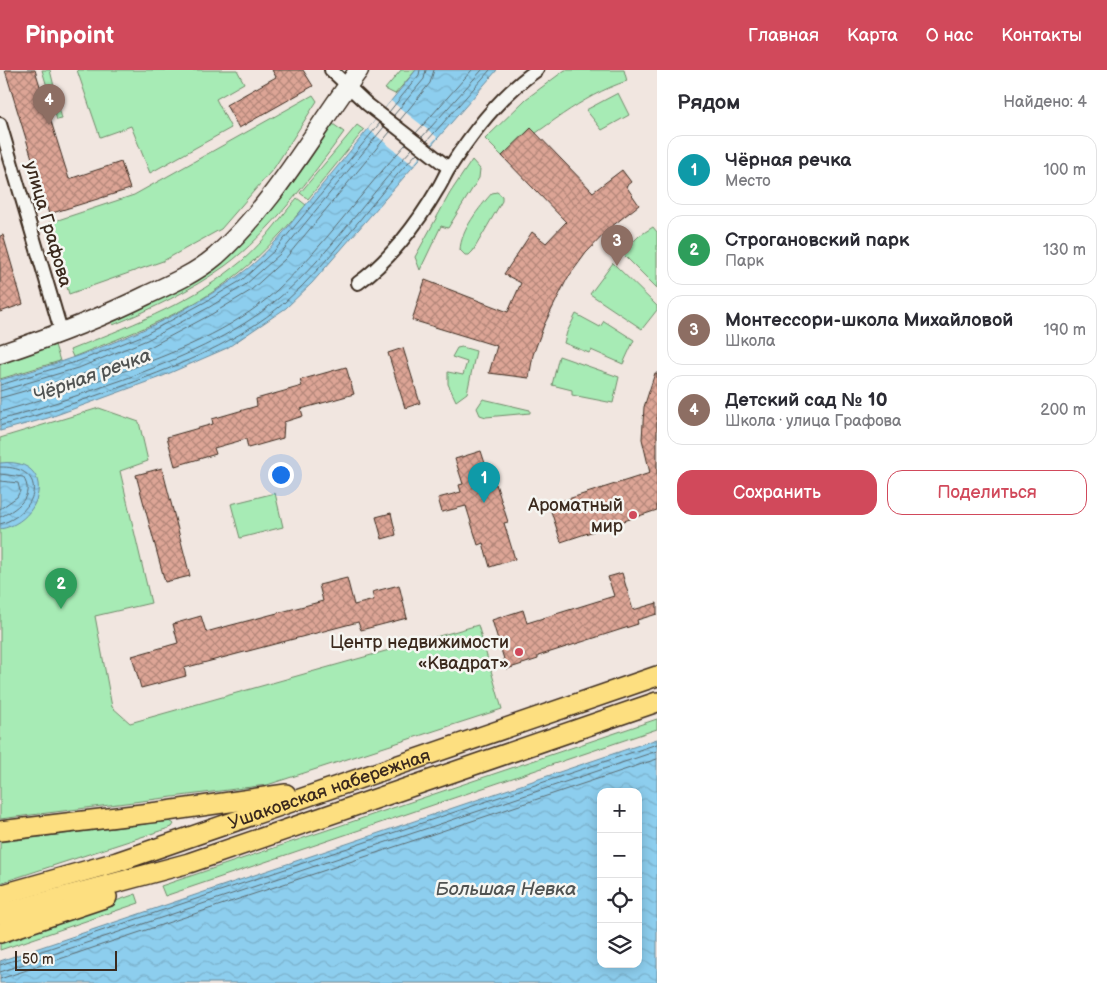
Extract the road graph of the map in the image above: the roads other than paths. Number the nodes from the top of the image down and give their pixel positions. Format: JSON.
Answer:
{"nodes":[{"id":1,"x":331,"y":70,"type":"edge"},
{"id":2,"x":359,"y":70,"type":"edge"},
{"id":3,"x":537,"y":70,"type":"edge"},
{"id":4,"x":348,"y":85,"type":"junction"},
{"id":5,"x":0,"y":124,"type":"edge"},
{"id":6,"x":449,"y":168,"type":"junction"},
{"id":7,"x":358,"y":283,"type":"dead end"},
{"id":8,"x":62,"y":334,"type":"junction"},
{"id":9,"x":0,"y":354,"type":"edge"},
{"id":10,"x":657,"y":676,"type":"edge"},
{"id":11,"x":657,"y":702,"type":"edge"},
{"id":12,"x":358,"y":778,"type":"junction"},
{"id":13,"x":0,"y":831,"type":"edge"},
{"id":14,"x":189,"y":863,"type":"junction"},
{"id":15,"x":0,"y":895,"type":"edge"},
{"id":16,"x":0,"y":914,"type":"edge"},
{"id":17,"x":0,"y":933,"type":"edge"}],
"edges":[{"from":1,"to":4,"type":"street"},
{"from":2,"to":4,"type":"street"},
{"from":3,"to":6,"type":"street"},
{"from":4,"to":6,"type":"street"},
{"from":4,"to":8,"type":"street"},
{"from":5,"to":8,"type":"street","name":"улица Графова"},
{"from":6,"to":7,"type":"street"},
{"from":8,"to":9,"type":"street"},
{"from":10,"to":12,"type":"main road","name":"Ушаковская набережная"},
{"from":11,"to":14,"type":"main road","name":"Ушаковская набережная"},
{"from":12,"to":13,"type":"main road"},
{"from":12,"to":15,"type":"main road","name":"Ушаковская набережная"},
{"from":14,"to":16,"type":"main road","name":"Ушаковская набережная"},
{"from":14,"to":17,"type":"main road"}]}
